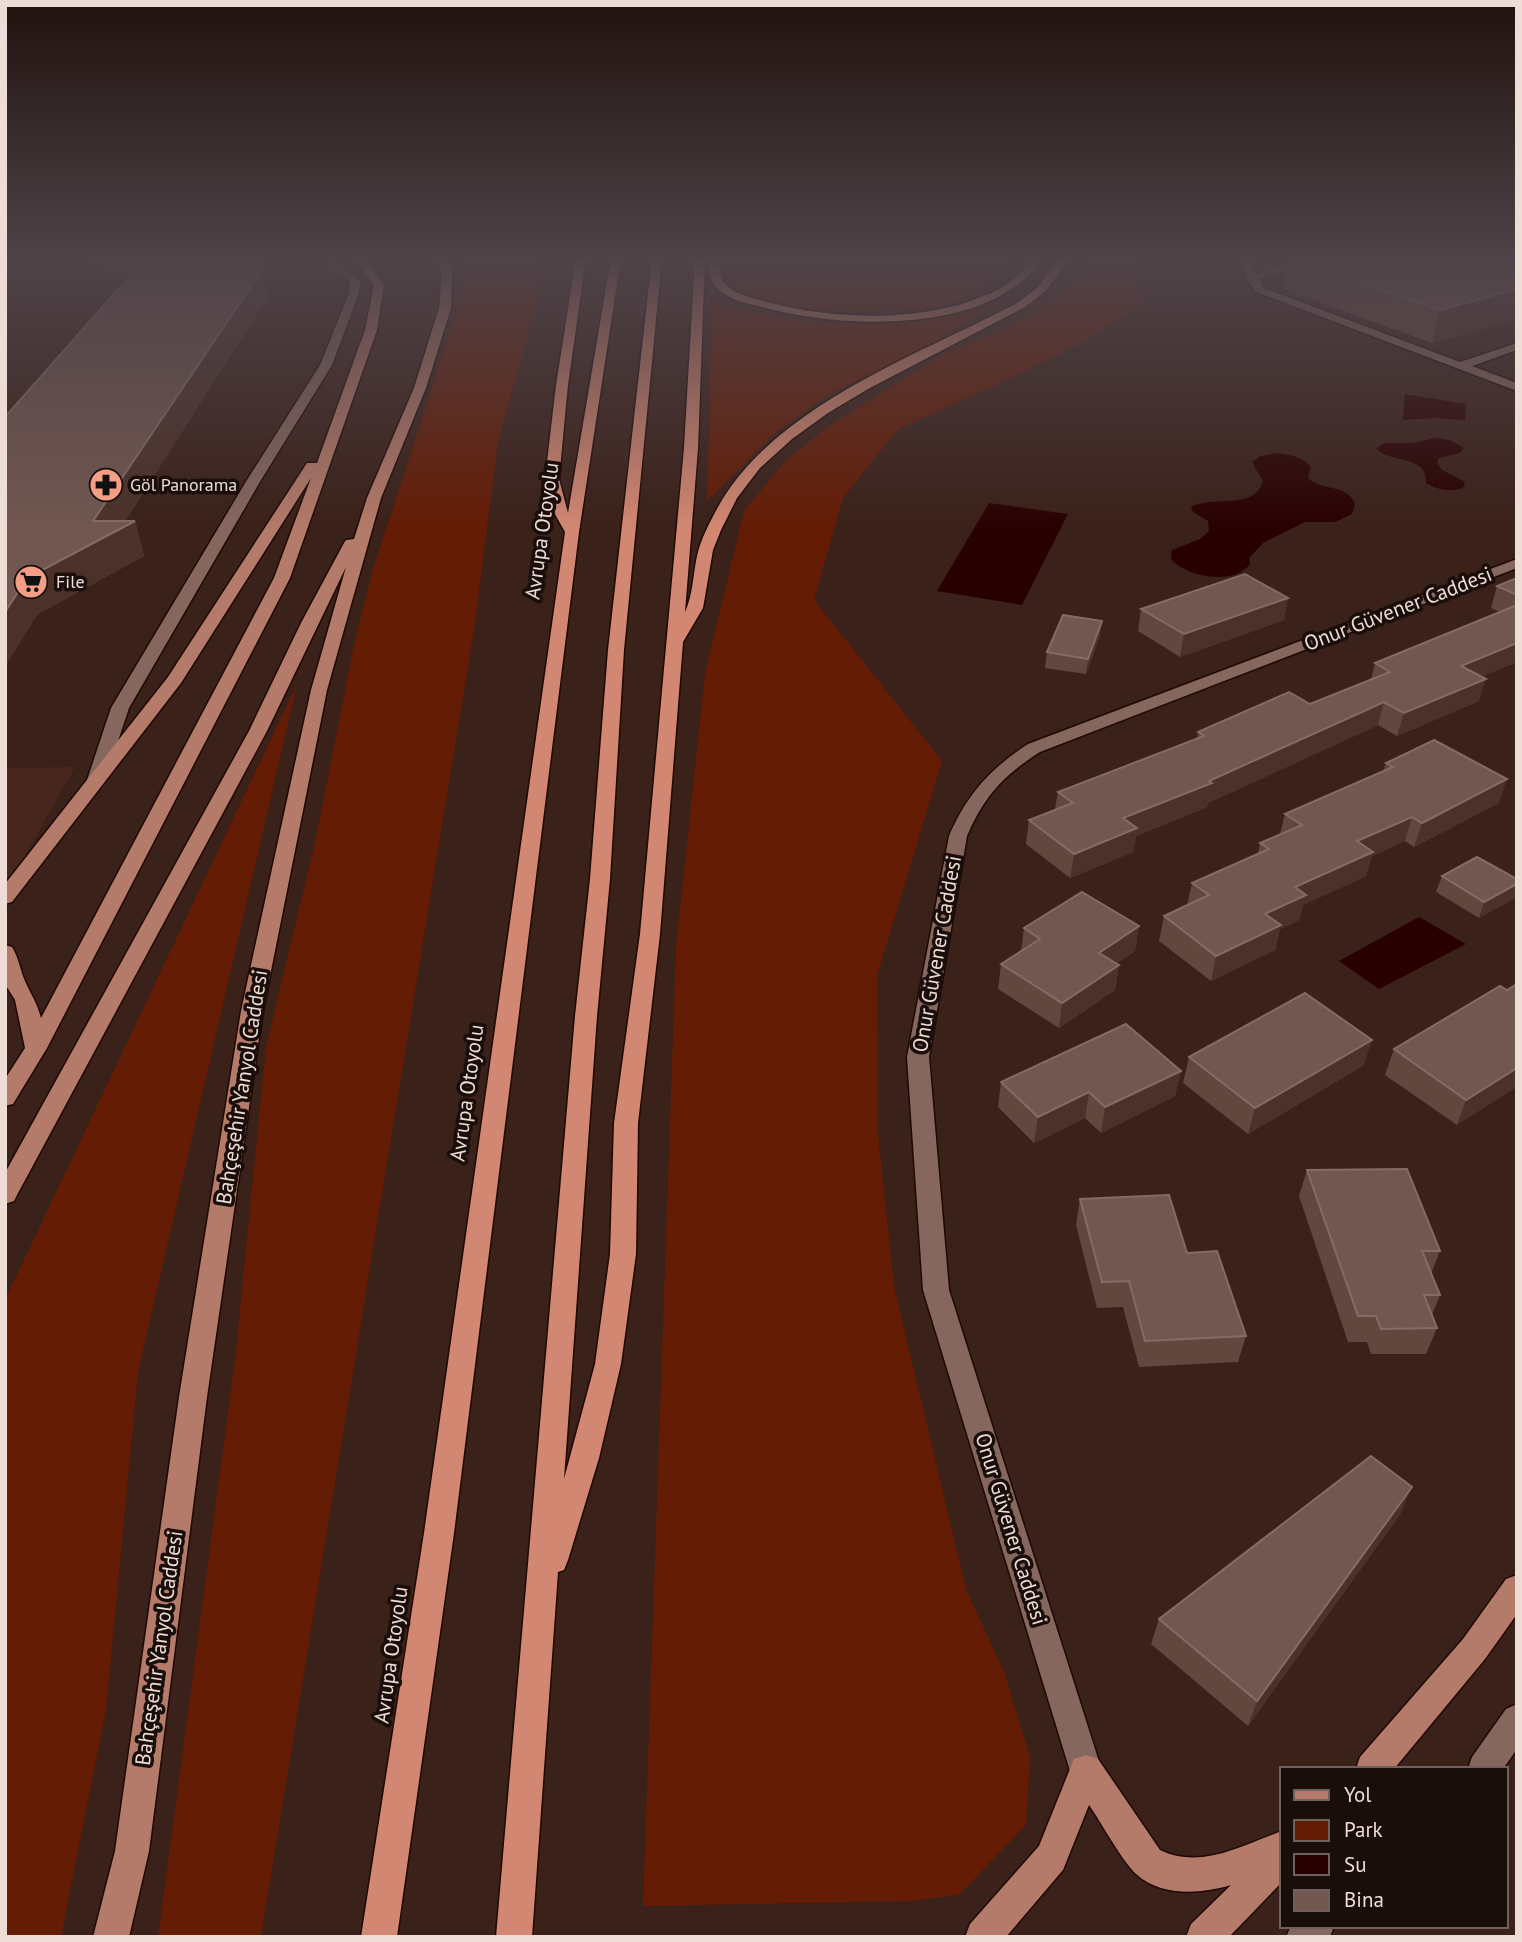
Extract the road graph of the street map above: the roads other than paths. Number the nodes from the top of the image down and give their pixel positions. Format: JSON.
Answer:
{"nodes":[{"id":1,"x":332,"y":349,"type":"edge"},
{"id":2,"x":364,"y":349,"type":"edge"},
{"id":3,"x":432,"y":349,"type":"edge"},
{"id":4,"x":568,"y":349,"type":"edge"},
{"id":5,"x":601,"y":349,"type":"edge"},
{"id":6,"x":648,"y":349,"type":"edge"},
{"id":7,"x":696,"y":349,"type":"edge"},
{"id":8,"x":938,"y":349,"type":"edge"},
{"id":9,"x":1418,"y":349,"type":"edge"},
{"id":10,"x":1509,"y":349,"type":"edge"},
{"id":11,"x":1462,"y":365,"type":"junction"},
{"id":12,"x":1517,"y":387,"type":"edge"},
{"id":13,"x":330,"y":438,"type":"junction"},
{"id":14,"x":374,"y":498,"type":"junction"},
{"id":15,"x":572,"y":533,"type":"junction"},
{"id":16,"x":1517,"y":562,"type":"edge"},
{"id":17,"x":674,"y":645,"type":"junction"},
{"id":18,"x":96,"y":780,"type":"junction"},
{"id":19,"x":5,"y":898,"type":"edge"},
{"id":20,"x":5,"y":952,"type":"edge"},
{"id":21,"x":10,"y":980,"type":"edge"},
{"id":22,"x":36,"y":1048,"type":"junction"},
{"id":23,"x":5,"y":1098,"type":"edge"},
{"id":24,"x":5,"y":1195,"type":"edge"},
{"id":25,"x":1517,"y":1589,"type":"edge"},
{"id":26,"x":542,"y":1596,"type":"junction"},
{"id":27,"x":1517,"y":1720,"type":"edge"},
{"id":28,"x":1374,"y":1767,"type":"edge"},
{"id":29,"x":1485,"y":1767,"type":"edge"},
{"id":30,"x":1086,"y":1771,"type":"junction"},
{"id":31,"x":1280,"y":1849,"type":"edge"},
{"id":32,"x":1280,"y":1860,"type":"edge"},
{"id":33,"x":111,"y":1937,"type":"edge"},
{"id":34,"x":379,"y":1937,"type":"edge"},
{"id":35,"x":514,"y":1937,"type":"edge"},
{"id":36,"x":983,"y":1937,"type":"edge"},
{"id":37,"x":1205,"y":1937,"type":"edge"}],
"edges":[{"from":1,"to":18,"type":"street"},
{"from":2,"to":13,"type":"main road"},
{"from":3,"to":14,"type":"main road","name":"Bahçeşehir Yanyol Caddesi"},
{"from":4,"to":15,"type":"highway"},
{"from":5,"to":15,"type":"highway","name":"Avrupa Otoyolu"},
{"from":6,"to":26,"type":"highway"},
{"from":7,"to":17,"type":"highway"},
{"from":8,"to":17,"type":"highway"},
{"from":9,"to":11,"type":"street"},
{"from":10,"to":11,"type":"street"},
{"from":11,"to":12,"type":"street"},
{"from":13,"to":18,"type":"main road"},
{"from":13,"to":22,"type":"main road"},
{"from":14,"to":24,"type":"main road"},
{"from":14,"to":33,"type":"main road","name":"Bahçeşehir Yanyol Caddesi"},
{"from":15,"to":34,"type":"highway","name":"Avrupa Otoyolu"},
{"from":16,"to":30,"type":"street","name":"Onur Güvener Caddesi"},
{"from":17,"to":26,"type":"highway"},
{"from":18,"to":19,"type":"main road"},
{"from":20,"to":21,"type":"main road"},
{"from":21,"to":22,"type":"main road"},
{"from":22,"to":23,"type":"main road"},
{"from":25,"to":28,"type":"main road"},
{"from":26,"to":35,"type":"highway"},
{"from":27,"to":29,"type":"street"},
{"from":30,"to":31,"type":"main road"},
{"from":30,"to":36,"type":"main road"},
{"from":32,"to":37,"type":"main road"}]}
